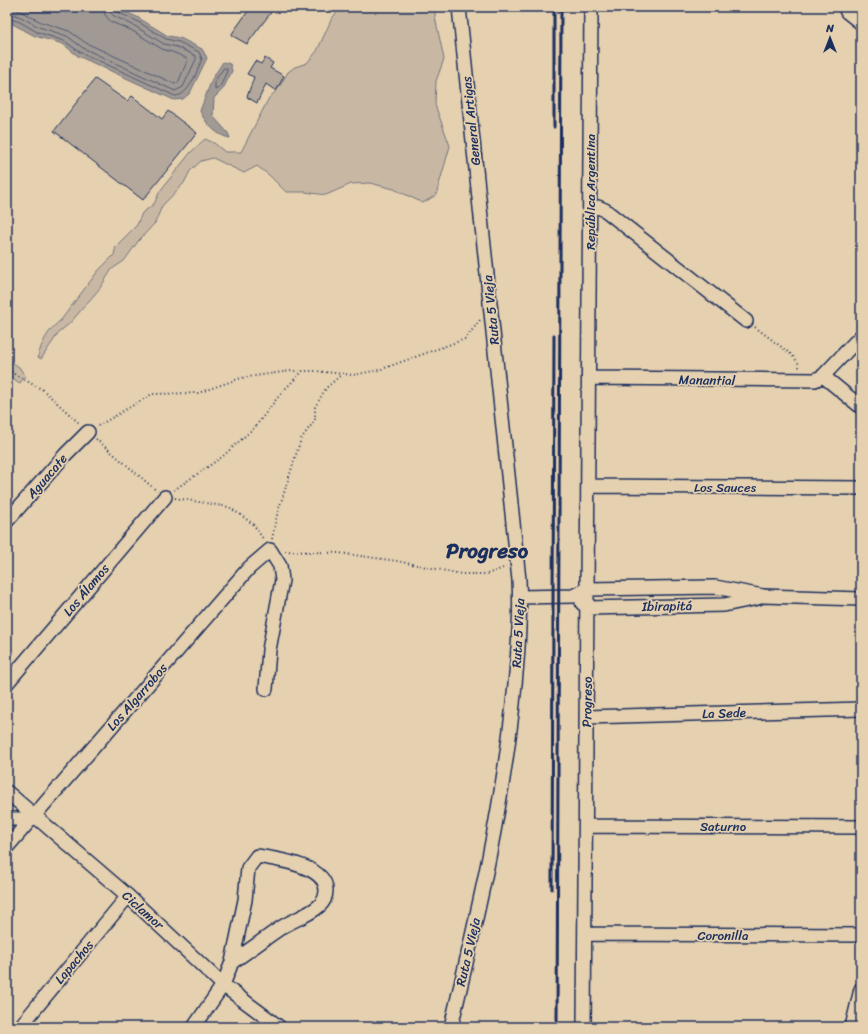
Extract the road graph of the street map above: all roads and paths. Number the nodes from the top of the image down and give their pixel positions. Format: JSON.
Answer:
{"nodes":[{"id":1,"x":459,"y":7,"type":"edge"},
{"id":2,"x":591,"y":7,"type":"edge"},
{"id":3,"x":846,"y":10,"type":"edge"},
{"id":4,"x":861,"y":24,"type":"edge"},
{"id":5,"x":590,"y":209,"type":"junction"},
{"id":6,"x":482,"y":234,"type":"joint"},
{"id":7,"x":482,"y":315,"type":"dead end"},
{"id":8,"x":746,"y":321,"type":"joint"},
{"id":9,"x":861,"y":336,"type":"edge"},
{"id":10,"x":302,"y":371,"type":"junction"},
{"id":11,"x":342,"y":374,"type":"junction"},
{"id":12,"x":824,"y":376,"type":"junction"},
{"id":13,"x":590,"y":378,"type":"junction"},
{"id":14,"x":799,"y":381,"type":"junction"},
{"id":15,"x":861,"y":407,"type":"edge"},
{"id":16,"x":88,"y":432,"type":"joint"},
{"id":17,"x":589,"y":486,"type":"junction"},
{"id":18,"x":861,"y":488,"type":"edge"},
{"id":19,"x":165,"y":497,"type":"junction"},
{"id":20,"x":7,"y":521,"type":"edge"},
{"id":21,"x":270,"y":550,"type":"junction"},
{"id":22,"x":517,"y":564,"type":"junction"},
{"id":23,"x":588,"y":589,"type":"junction"},
{"id":24,"x":573,"y":596,"type":"junction"},
{"id":25,"x":763,"y":596,"type":"junction"},
{"id":26,"x":520,"y":597,"type":"junction"},
{"id":27,"x":861,"y":599,"type":"edge"},
{"id":28,"x":588,"y":608,"type":"junction"},
{"id":29,"x":7,"y":683,"type":"edge"},
{"id":30,"x":266,"y":689,"type":"dead end"},
{"id":31,"x":861,"y":709,"type":"edge"},
{"id":32,"x":587,"y":718,"type":"junction"},
{"id":33,"x":7,"y":792,"type":"edge"},
{"id":34,"x":35,"y":816,"type":"junction"},
{"id":35,"x":7,"y":819,"type":"edge"},
{"id":36,"x":586,"y":826,"type":"junction"},
{"id":37,"x":861,"y":827,"type":"edge"},
{"id":38,"x":7,"y":847,"type":"edge"},
{"id":39,"x":128,"y":896,"type":"junction"},
{"id":40,"x":585,"y":934,"type":"junction"},
{"id":41,"x":861,"y":935,"type":"edge"},
{"id":42,"x":232,"y":962,"type":"junction"},
{"id":43,"x":222,"y":985,"type":"junction"},
{"id":44,"x":861,"y":989,"type":"edge"},
{"id":45,"x":20,"y":1027,"type":"edge"},
{"id":46,"x":194,"y":1027,"type":"edge"},
{"id":47,"x":279,"y":1027,"type":"edge"},
{"id":48,"x":451,"y":1027,"type":"edge"},
{"id":49,"x":584,"y":1027,"type":"edge"},
{"id":50,"x":852,"y":1027,"type":"edge"}],
"edges":[{"from":1,"to":6,"type":"street","name":"General Artigas"},
{"from":2,"to":5,"type":"street","name":"República Argentina"},
{"from":3,"to":4,"type":"street"},
{"from":5,"to":8,"type":"street"},
{"from":5,"to":13,"type":"street","name":"República Argentina"},
{"from":6,"to":22,"type":"street","name":"Ruta 5 Vieja"},
{"from":7,"to":11,"type":"path"},
{"from":8,"to":14,"type":"path"},
{"from":9,"to":12,"type":"street"},
{"from":10,"to":11,"type":"path"},
{"from":10,"to":16,"type":"path"},
{"from":10,"to":19,"type":"path"},
{"from":11,"to":21,"type":"path"},
{"from":12,"to":14,"type":"street","name":"Manantial"},
{"from":12,"to":15,"type":"street"},
{"from":13,"to":14,"type":"street","name":"Manantial"},
{"from":13,"to":17,"type":"street","name":"Progreso"},
{"from":16,"to":20,"type":"street","name":"Aguacate"},
{"from":17,"to":18,"type":"street","name":"Los Sauces"},
{"from":17,"to":23,"type":"street","name":"Progreso"},
{"from":19,"to":21,"type":"path"},
{"from":19,"to":29,"type":"street","name":"Los Álamos"},
{"from":21,"to":22,"type":"path"},
{"from":21,"to":30,"type":"street"},
{"from":21,"to":34,"type":"street","name":"Los Algarrobos"},
{"from":22,"to":26,"type":"street","name":"Ruta 5 Vieja"},
{"from":23,"to":24,"type":"street","name":"Ibirapitá"},
{"from":23,"to":25,"type":"street","name":"Ibirapitá"},
{"from":23,"to":28,"type":"street","name":"Progreso"},
{"from":24,"to":26,"type":"street","name":"Ibirapitá"},
{"from":24,"to":28,"type":"street"},
{"from":25,"to":27,"type":"street","name":"Ibirapitá"},
{"from":25,"to":28,"type":"street","name":"Ibirapitá"},
{"from":26,"to":48,"type":"street","name":"Ruta 5 Vieja"},
{"from":28,"to":32,"type":"street","name":"Progreso"},
{"from":31,"to":32,"type":"street","name":"La Sede"},
{"from":32,"to":36,"type":"street","name":"Progreso"},
{"from":33,"to":34,"type":"street","name":"Ciclamor"},
{"from":34,"to":35,"type":"street"},
{"from":34,"to":38,"type":"street","name":"Los Algarrobos"},
{"from":34,"to":39,"type":"street","name":"Ciclamor"},
{"from":36,"to":37,"type":"street","name":"Saturno"},
{"from":36,"to":40,"type":"street","name":"Progreso"},
{"from":39,"to":43,"type":"street","name":"Ciclamor"},
{"from":39,"to":45,"type":"street","name":"Lapachos"},
{"from":40,"to":41,"type":"street","name":"Coronilla"},
{"from":40,"to":49,"type":"street","name":"Progreso"},
{"from":42,"to":42,"type":"street"},
{"from":42,"to":43,"type":"street"},
{"from":43,"to":46,"type":"street"},
{"from":43,"to":47,"type":"street","name":"Ciclamor"},
{"from":44,"to":50,"type":"street"}]}
